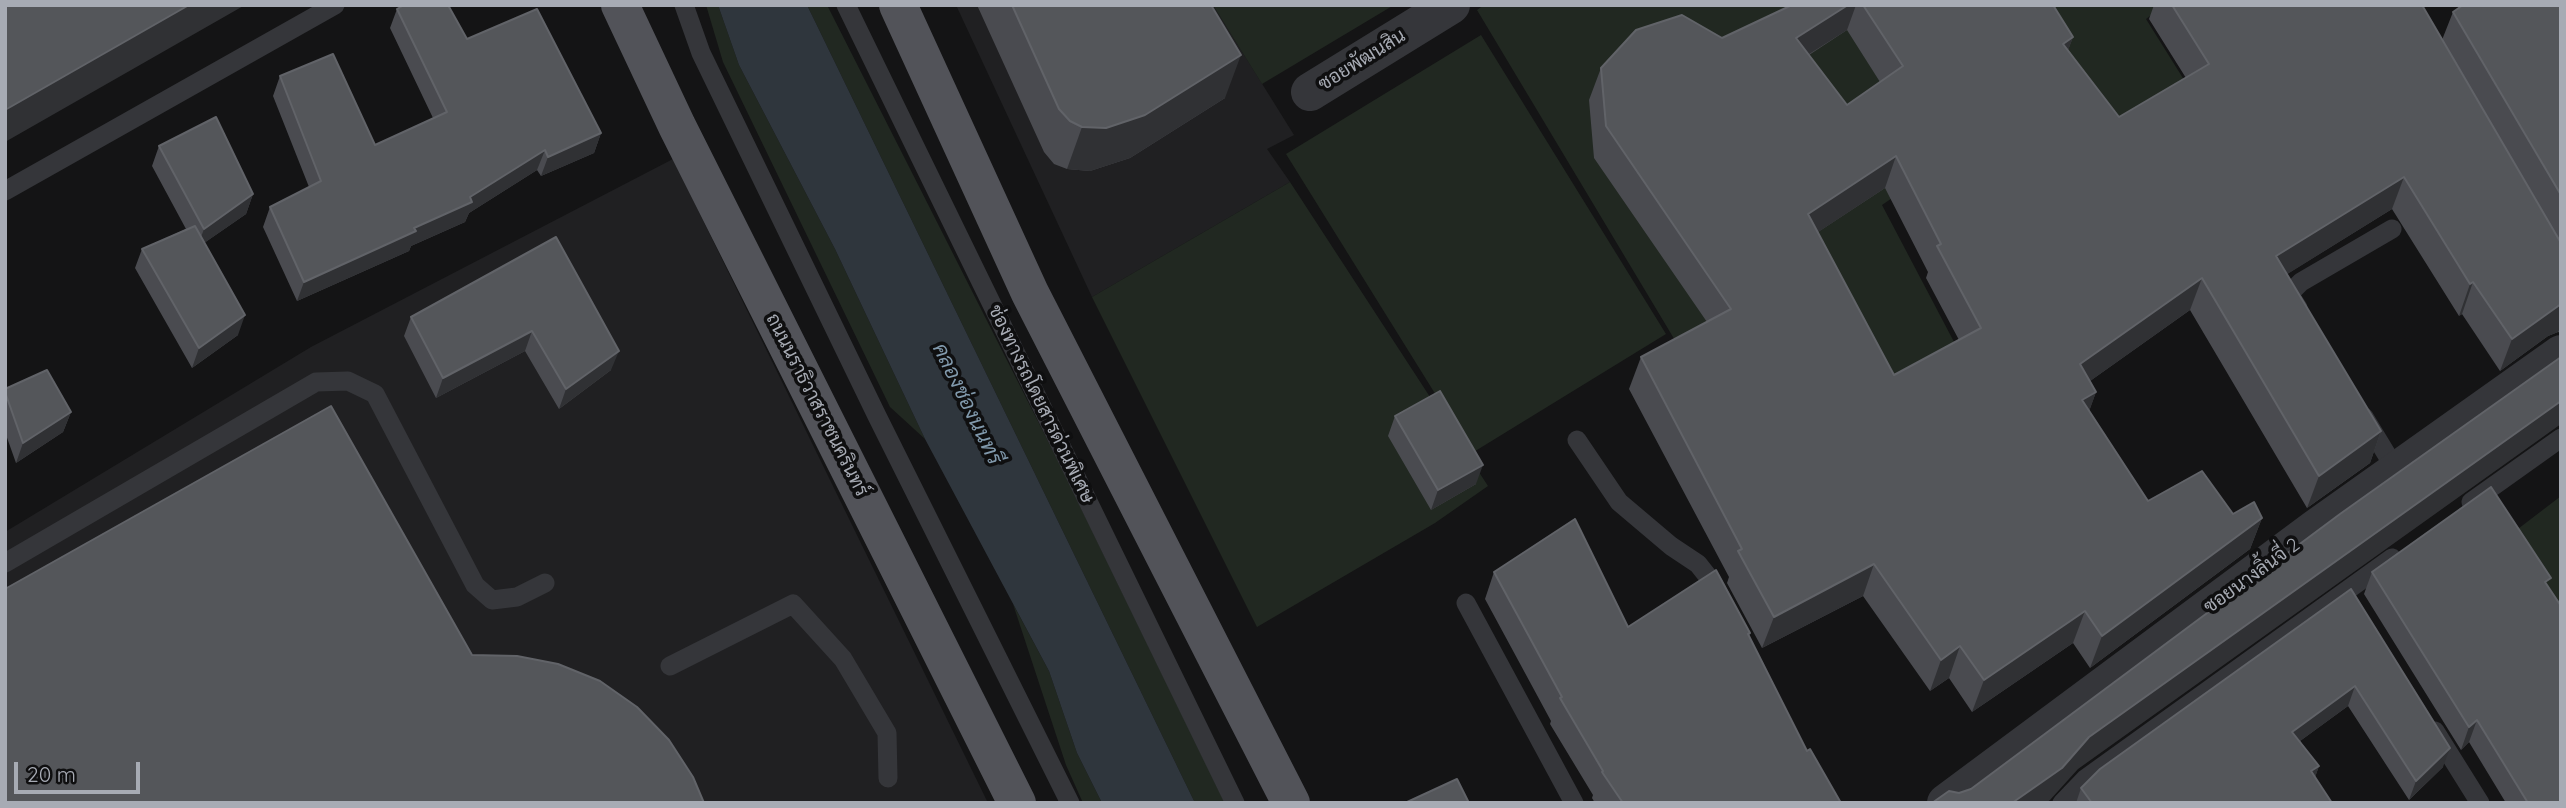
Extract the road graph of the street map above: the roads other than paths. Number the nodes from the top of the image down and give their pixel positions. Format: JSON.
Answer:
{"nodes":[{"id":1,"x":335,"y":5,"type":"edge"},
{"id":2,"x":620,"y":5,"type":"edge"},
{"id":3,"x":684,"y":5,"type":"edge"},
{"id":4,"x":846,"y":5,"type":"edge"},
{"id":5,"x":898,"y":5,"type":"edge"},
{"id":6,"x":1451,"y":5,"type":"edge"},
{"id":7,"x":1310,"y":92,"type":"dead end"},
{"id":8,"x":5,"y":191,"type":"edge"},
{"id":9,"x":2392,"y":229,"type":"dead end"},
{"id":10,"x":2307,"y":323,"type":"edge"},
{"id":11,"x":2561,"y":354,"type":"edge"},
{"id":12,"x":2352,"y":397,"type":"edge"},
{"id":13,"x":2561,"y":438,"type":"edge"},
{"id":14,"x":1577,"y":440,"type":"dead end"},
{"id":15,"x":2396,"y":470,"type":"junction"},
{"id":16,"x":2458,"y":511,"type":"edge"},
{"id":17,"x":2413,"y":543,"type":"edge"},
{"id":18,"x":5,"y":563,"type":"edge"},
{"id":19,"x":545,"y":583,"type":"dead end"},
{"id":20,"x":1466,"y":603,"type":"dead end"},
{"id":21,"x":1733,"y":620,"type":"edge"},
{"id":22,"x":670,"y":666,"type":"dead end"},
{"id":23,"x":2429,"y":720,"type":"edge"},
{"id":24,"x":888,"y":778,"type":"dead end"},
{"id":25,"x":1017,"y":803,"type":"edge"},
{"id":26,"x":1070,"y":803,"type":"edge"},
{"id":27,"x":1236,"y":803,"type":"edge"},
{"id":28,"x":1291,"y":803,"type":"edge"},
{"id":29,"x":1574,"y":803,"type":"edge"},
{"id":30,"x":1946,"y":803,"type":"edge"},
{"id":31,"x":2062,"y":803,"type":"edge"},
{"id":32,"x":2480,"y":803,"type":"edge"}],
"edges":[{"from":1,"to":8,"type":"lane"},
{"from":2,"to":25,"type":"main road","name":"ถนนนราธิวาสราชนครินทร์"},
{"from":3,"to":26,"type":"lane"},
{"from":4,"to":27,"type":"lane","name":"ช่องทางรถโดยสารด่วนพิเศษ"},
{"from":5,"to":28,"type":"main road"},
{"from":6,"to":7,"type":"street","name":"ซอยพัฒนสิน"},
{"from":9,"to":10,"type":"lane"},
{"from":11,"to":15,"type":"street","name":"ซอยนางลิ้นจี่ 2"},
{"from":12,"to":15,"type":"lane"},
{"from":13,"to":16,"type":"lane"},
{"from":14,"to":21,"type":"lane"},
{"from":15,"to":30,"type":"street","name":"ซอยนางลิ้นจี่ 2"},
{"from":17,"to":31,"type":"lane"},
{"from":18,"to":19,"type":"lane"},
{"from":20,"to":29,"type":"lane"},
{"from":22,"to":24,"type":"lane"},
{"from":23,"to":32,"type":"lane"}]}
